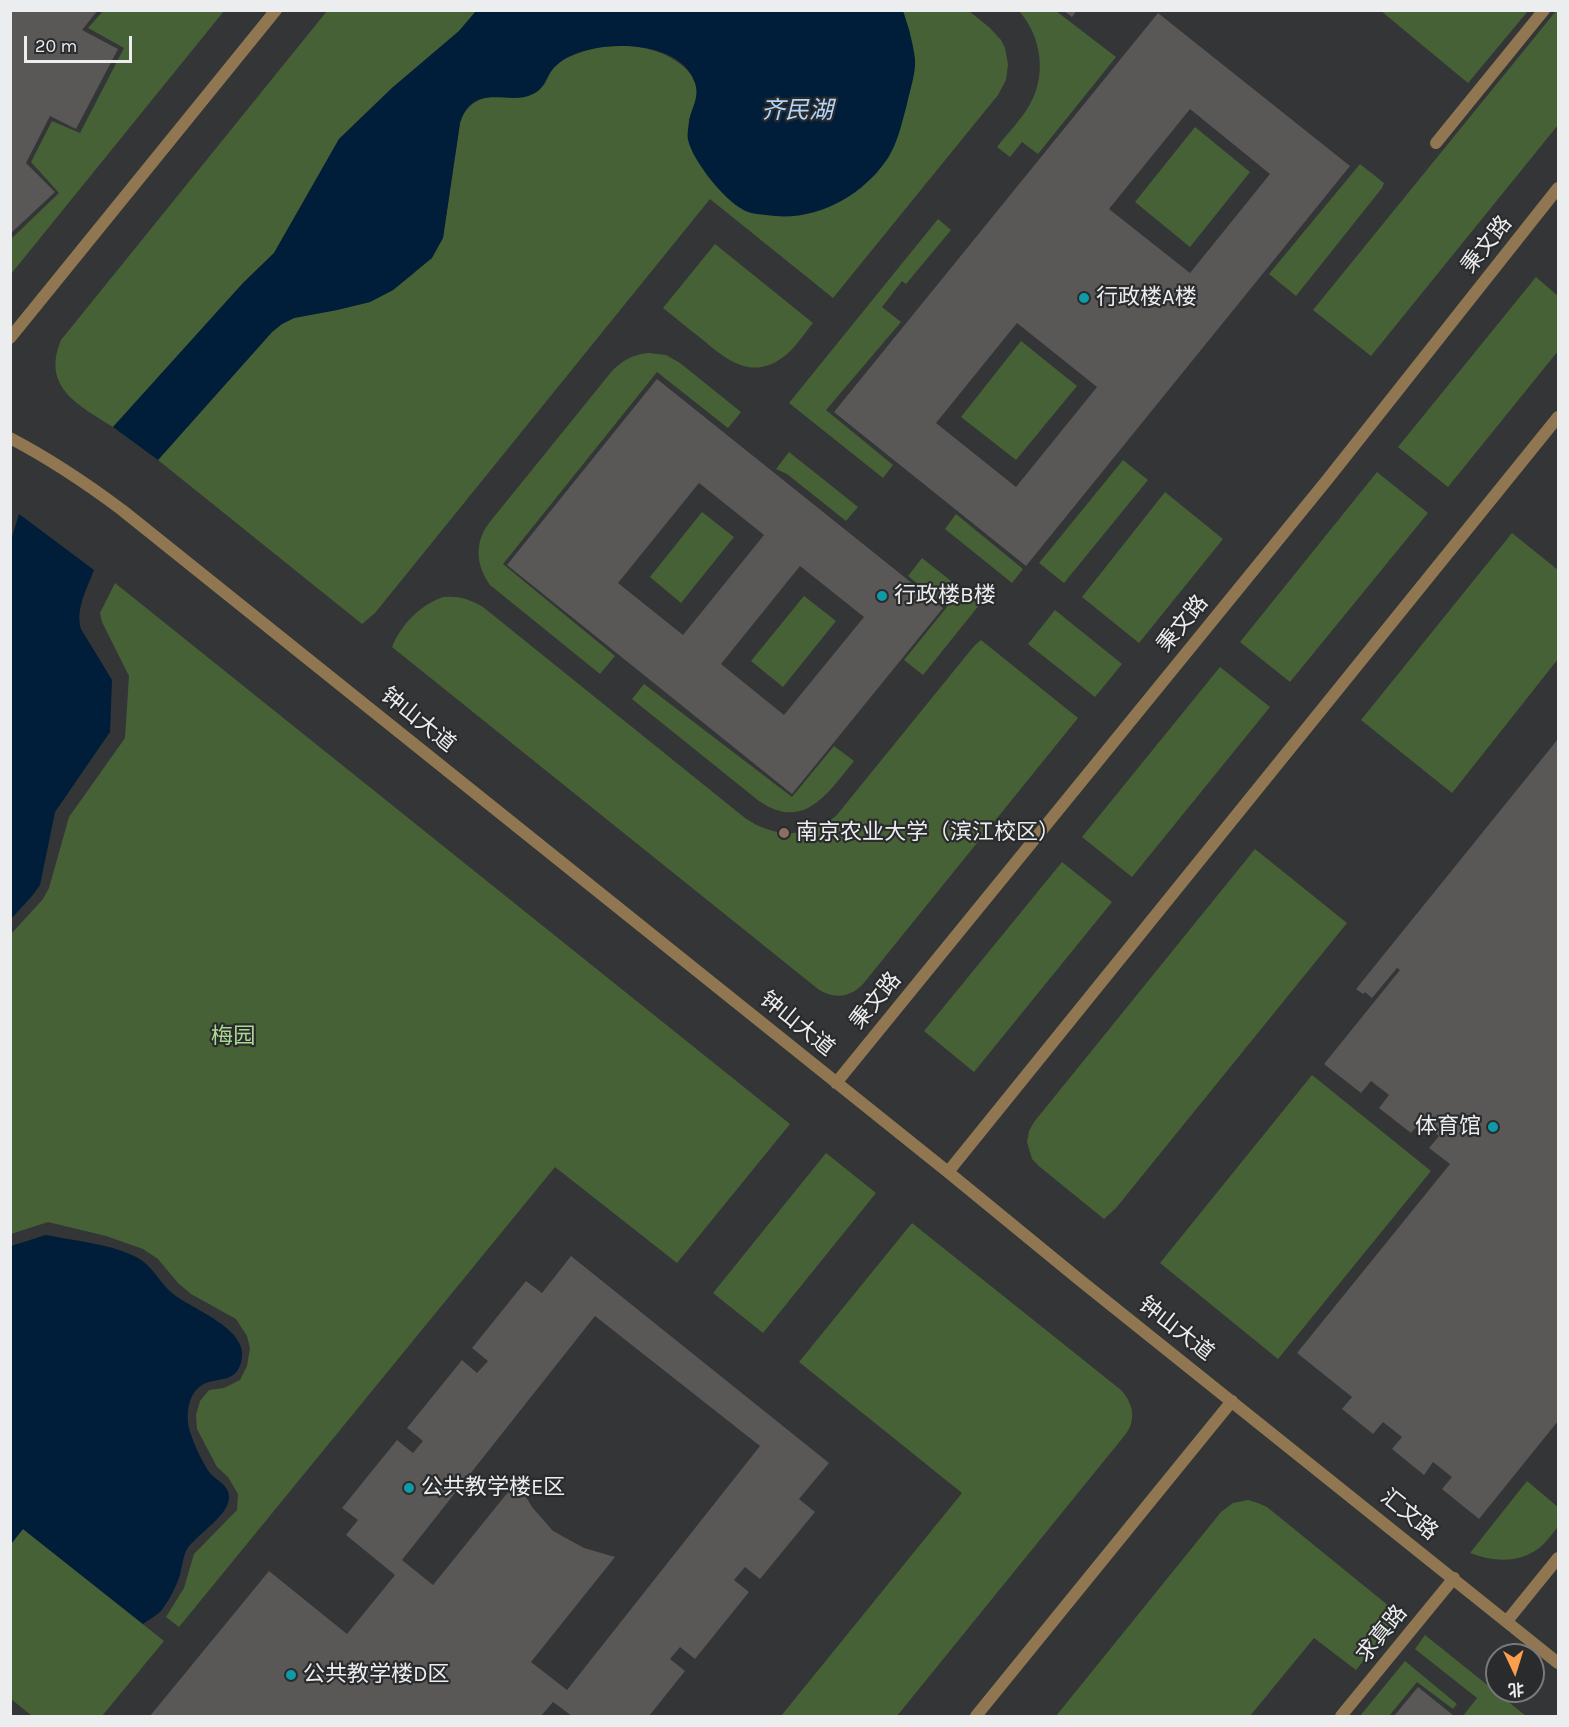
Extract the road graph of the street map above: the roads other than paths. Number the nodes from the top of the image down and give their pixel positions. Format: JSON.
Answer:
{"nodes":[{"id":1,"x":276,"y":10,"type":"edge"},
{"id":2,"x":1544,"y":10,"type":"edge"},
{"id":3,"x":1436,"y":143,"type":"dead end"},
{"id":4,"x":1558,"y":188,"type":"edge"},
{"id":5,"x":10,"y":338,"type":"edge"},
{"id":6,"x":1558,"y":417,"type":"edge"},
{"id":7,"x":10,"y":438,"type":"edge"},
{"id":8,"x":836,"y":1083,"type":"junction"},
{"id":9,"x":948,"y":1172,"type":"junction"},
{"id":10,"x":1232,"y":1401,"type":"junction"},
{"id":11,"x":1558,"y":1558,"type":"edge"},
{"id":12,"x":1454,"y":1578,"type":"junction"},
{"id":13,"x":1507,"y":1621,"type":"junction"},
{"id":14,"x":1558,"y":1663,"type":"edge"},
{"id":15,"x":976,"y":1716,"type":"edge"},
{"id":16,"x":1341,"y":1716,"type":"edge"}],
"edges":[{"from":1,"to":5,"type":"lane"},
{"from":2,"to":3,"type":"lane"},
{"from":4,"to":8,"type":"lane","name":"秉文路"},
{"from":6,"to":9,"type":"lane"},
{"from":7,"to":8,"type":"lane","name":"钟山大道"},
{"from":8,"to":9,"type":"lane","name":"钟山大道"},
{"from":9,"to":10,"type":"lane","name":"钟山大道"},
{"from":10,"to":12,"type":"lane","name":"汇文路"},
{"from":10,"to":15,"type":"lane"},
{"from":11,"to":13,"type":"lane"},
{"from":12,"to":13,"type":"lane","name":"汇文路"},
{"from":12,"to":16,"type":"lane","name":"求真路"},
{"from":13,"to":14,"type":"lane","name":"汇文路"}]}
